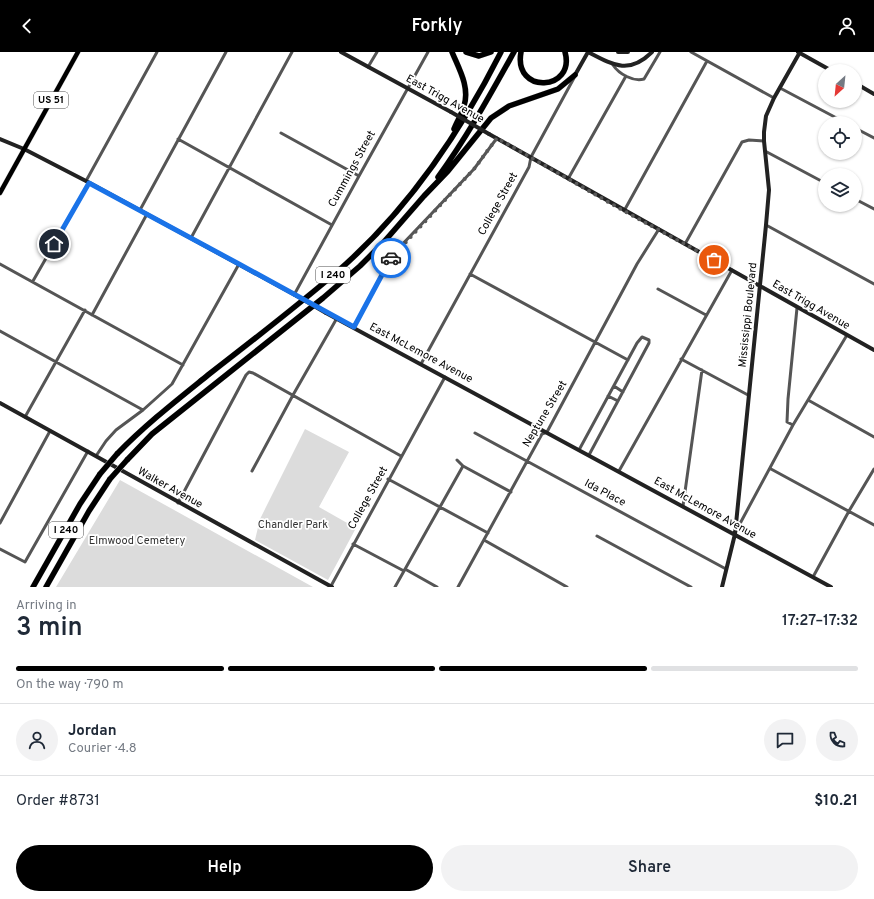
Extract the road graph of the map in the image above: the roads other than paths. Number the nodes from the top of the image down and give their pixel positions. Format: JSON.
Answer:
{"nodes":[{"id":1,"x":78,"y":52,"type":"edge"},
{"id":2,"x":157,"y":52,"type":"edge"},
{"id":3,"x":226,"y":52,"type":"edge"},
{"id":4,"x":292,"y":52,"type":"edge"},
{"id":5,"x":342,"y":52,"type":"edge"},
{"id":6,"x":377,"y":52,"type":"edge"},
{"id":7,"x":428,"y":52,"type":"edge"},
{"id":8,"x":452,"y":52,"type":"edge"},
{"id":9,"x":466,"y":52,"type":"edge"},
{"id":10,"x":491,"y":52,"type":"edge"},
{"id":11,"x":501,"y":52,"type":"edge"},
{"id":12,"x":514,"y":52,"type":"edge"},
{"id":13,"x":521,"y":52,"type":"edge"},
{"id":14,"x":565,"y":52,"type":"edge"},
{"id":15,"x":588,"y":52,"type":"edge"},
{"id":16,"x":618,"y":52,"type":"edge"},
{"id":17,"x":628,"y":52,"type":"edge"},
{"id":18,"x":652,"y":52,"type":"edge"},
{"id":19,"x":660,"y":52,"type":"edge"},
{"id":20,"x":691,"y":52,"type":"edge"},
{"id":21,"x":799,"y":52,"type":"edge"},
{"id":22,"x":707,"y":61,"type":"junction"},
{"id":23,"x":820,"y":64,"type":"edge"},
{"id":24,"x":613,"y":65,"type":"junction"},
{"id":25,"x":368,"y":67,"type":"junction"},
{"id":26,"x":575,"y":75,"type":"junction"},
{"id":27,"x":626,"y":76,"type":"junction"},
{"id":28,"x":862,"y":87,"type":"edge"},
{"id":29,"x":407,"y":88,"type":"junction"},
{"id":30,"x":780,"y":88,"type":"junction"},
{"id":31,"x":874,"y":94,"type":"edge"},
{"id":32,"x":774,"y":98,"type":"junction"},
{"id":33,"x":833,"y":116,"type":"edge"},
{"id":34,"x":862,"y":132,"type":"edge"},
{"id":35,"x":281,"y":133,"type":"dead end"},
{"id":36,"x":451,"y":138,"type":"junction"},
{"id":37,"x":497,"y":138,"type":"junction"},
{"id":38,"x":874,"y":138,"type":"edge"},
{"id":39,"x":0,"y":139,"type":"edge"},
{"id":40,"x":178,"y":139,"type":"junction"},
{"id":41,"x":764,"y":141,"type":"junction"},
{"id":42,"x":24,"y":149,"type":"junction"},
{"id":43,"x":765,"y":151,"type":"junction"},
{"id":44,"x":531,"y":157,"type":"junction"},
{"id":45,"x":229,"y":167,"type":"junction"},
{"id":46,"x":359,"y":176,"type":"junction"},
{"id":47,"x":568,"y":178,"type":"junction"},
{"id":48,"x":818,"y":179,"type":"edge"},
{"id":49,"x":87,"y":182,"type":"junction"},
{"id":50,"x":0,"y":192,"type":"edge"},
{"id":51,"x":426,"y":194,"type":"junction"},
{"id":52,"x":862,"y":203,"type":"edge"},
{"id":53,"x":874,"y":209,"type":"edge"},
{"id":54,"x":140,"y":210,"type":"junction"},
{"id":55,"x":624,"y":211,"type":"junction"},
{"id":56,"x":147,"y":214,"type":"junction"},
{"id":57,"x":332,"y":224,"type":"junction"},
{"id":58,"x":766,"y":225,"type":"junction"},
{"id":59,"x":659,"y":229,"type":"junction"},
{"id":60,"x":191,"y":238,"type":"junction"},
{"id":61,"x":686,"y":244,"type":"junction"},
{"id":62,"x":0,"y":264,"type":"edge"},
{"id":63,"x":239,"y":264,"type":"junction"},
{"id":64,"x":732,"y":270,"type":"junction"},
{"id":65,"x":470,"y":274,"type":"junction"},
{"id":66,"x":33,"y":281,"type":"junction"},
{"id":67,"x":874,"y":284,"type":"edge"},
{"id":68,"x":760,"y":286,"type":"junction"},
{"id":69,"x":658,"y":289,"type":"dead end"},
{"id":70,"x":296,"y":296,"type":"junction"},
{"id":71,"x":798,"y":308,"type":"junction"},
{"id":72,"x":85,"y":310,"type":"junction"},
{"id":73,"x":92,"y":315,"type":"junction"},
{"id":74,"x":706,"y":315,"type":"junction"},
{"id":75,"x":337,"y":318,"type":"junction"},
{"id":76,"x":354,"y":327,"type":"junction"},
{"id":77,"x":0,"y":332,"type":"edge"},
{"id":78,"x":847,"y":336,"type":"junction"},
{"id":79,"x":595,"y":343,"type":"junction"},
{"id":80,"x":874,"y":350,"type":"edge"},
{"id":81,"x":681,"y":359,"type":"junction"},
{"id":82,"x":628,"y":360,"type":"junction"},
{"id":83,"x":55,"y":362,"type":"junction"},
{"id":84,"x":421,"y":364,"type":"junction"},
{"id":85,"x":183,"y":365,"type":"junction"},
{"id":86,"x":702,"y":370,"type":"junction"},
{"id":87,"x":445,"y":377,"type":"junction"},
{"id":88,"x":614,"y":386,"type":"junction"},
{"id":89,"x":623,"y":392,"type":"junction"},
{"id":90,"x":293,"y":395,"type":"junction"},
{"id":91,"x":748,"y":395,"type":"junction"},
{"id":92,"x":608,"y":396,"type":"junction"},
{"id":93,"x":808,"y":400,"type":"junction"},
{"id":94,"x":618,"y":401,"type":"junction"},
{"id":95,"x":0,"y":403,"type":"edge"},
{"id":96,"x":144,"y":410,"type":"junction"},
{"id":97,"x":25,"y":417,"type":"junction"},
{"id":98,"x":793,"y":425,"type":"junction"},
{"id":99,"x":50,"y":431,"type":"junction"},
{"id":100,"x":547,"y":432,"type":"junction"},
{"id":101,"x":475,"y":433,"type":"dead end"},
{"id":102,"x":874,"y":436,"type":"edge"},
{"id":103,"x":579,"y":450,"type":"junction"},
{"id":104,"x":88,"y":451,"type":"junction"},
{"id":105,"x":589,"y":455,"type":"junction"},
{"id":106,"x":96,"y":456,"type":"junction"},
{"id":107,"x":401,"y":456,"type":"junction"},
{"id":108,"x":457,"y":460,"type":"dead end"},
{"id":109,"x":527,"y":462,"type":"junction"},
{"id":110,"x":463,"y":466,"type":"junction"},
{"id":111,"x":771,"y":469,"type":"junction"},
{"id":112,"x":874,"y":469,"type":"edge"},
{"id":113,"x":252,"y":471,"type":"dead end"},
{"id":114,"x":619,"y":472,"type":"junction"},
{"id":115,"x":388,"y":480,"type":"junction"},
{"id":116,"x":511,"y":492,"type":"junction"},
{"id":117,"x":178,"y":503,"type":"junction"},
{"id":118,"x":683,"y":506,"type":"junction"},
{"id":119,"x":439,"y":507,"type":"junction"},
{"id":120,"x":849,"y":511,"type":"junction"},
{"id":121,"x":0,"y":523,"type":"edge"},
{"id":122,"x":874,"y":525,"type":"edge"},
{"id":123,"x":488,"y":533,"type":"junction"},
{"id":124,"x":735,"y":534,"type":"junction"},
{"id":125,"x":597,"y":536,"type":"dead end"},
{"id":126,"x":484,"y":540,"type":"junction"},
{"id":127,"x":353,"y":544,"type":"junction"},
{"id":128,"x":0,"y":549,"type":"edge"},
{"id":129,"x":726,"y":569,"type":"junction"},
{"id":130,"x":404,"y":570,"type":"junction"},
{"id":131,"x":813,"y":578,"type":"junction"},
{"id":132,"x":332,"y":586,"type":"edge"},
{"id":133,"x":33,"y":587,"type":"edge"},
{"id":134,"x":46,"y":587,"type":"edge"},
{"id":135,"x":395,"y":587,"type":"edge"},
{"id":136,"x":436,"y":587,"type":"edge"},
{"id":137,"x":458,"y":587,"type":"edge"},
{"id":138,"x":567,"y":587,"type":"edge"},
{"id":139,"x":691,"y":587,"type":"edge"},
{"id":140,"x":722,"y":587,"type":"edge"},
{"id":141,"x":831,"y":587,"type":"edge"}],
"edges":[{"from":1,"to":42,"type":"main road","number":"US 51"},
{"from":2,"to":49,"type":"street"},
{"from":3,"to":40,"type":"street"},
{"from":4,"to":45,"type":"street"},
{"from":5,"to":25,"type":"main road","name":"East Trigg Avenue"},
{"from":6,"to":25,"type":"street"},
{"from":7,"to":29,"type":"street","name":"Cummings Street"},
{"from":8,"to":36,"type":"highway"},
{"from":9,"to":10,"type":"highway"},
{"from":11,"to":36,"type":"highway","number":"I 240"},
{"from":12,"to":51,"type":"highway","number":"I 240"},
{"from":13,"to":14,"type":"highway"},
{"from":15,"to":24,"type":"main road"},
{"from":15,"to":26,"type":"main road","name":"College Street"},
{"from":16,"to":17,"type":"main road"},
{"from":18,"to":24,"type":"main road"},
{"from":19,"to":27,"type":"street"},
{"from":20,"to":22,"type":"street"},
{"from":21,"to":23,"type":"main road"},
{"from":21,"to":30,"type":"main road","name":"Mississippi Boulevard"},
{"from":22,"to":32,"type":"street"},
{"from":22,"to":55,"type":"street"},
{"from":24,"to":27,"type":"street"},
{"from":25,"to":29,"type":"main road","name":"East Trigg Avenue"},
{"from":26,"to":44,"type":"street","name":"College Street"},
{"from":26,"to":51,"type":"highway"},
{"from":27,"to":47,"type":"street"},
{"from":28,"to":31,"type":"main road"},
{"from":29,"to":37,"type":"main road","name":"East Trigg Avenue","bridge":true},
{"from":29,"to":46,"type":"street","name":"Cummings Street"},
{"from":30,"to":32,"type":"main road","name":"Mississippi Boulevard"},
{"from":30,"to":33,"type":"street"},
{"from":32,"to":41,"type":"main road","name":"Mississippi Boulevard"},
{"from":34,"to":38,"type":"street"},
{"from":35,"to":46,"type":"street"},
{"from":36,"to":133,"type":"highway","number":"I 240","bridge":true},
{"from":37,"to":44,"type":"main road","name":"East Trigg Avenue"},
{"from":37,"to":76,"type":"street"},
{"from":39,"to":42,"type":"main road","name":"East McLemore Avenue"},
{"from":40,"to":45,"type":"street"},
{"from":40,"to":54,"type":"street"},
{"from":41,"to":43,"type":"main road","name":"Mississippi Boulevard"},
{"from":41,"to":61,"type":"street"},
{"from":42,"to":49,"type":"main road","name":"East McLemore Avenue"},
{"from":42,"to":50,"type":"main road","number":"US 51"},
{"from":43,"to":48,"type":"street"},
{"from":43,"to":58,"type":"main road","name":"Mississippi Boulevard"},
{"from":44,"to":47,"type":"main road","name":"East Trigg Avenue"},
{"from":44,"to":65,"type":"street","name":"College Street"},
{"from":45,"to":57,"type":"street"},
{"from":45,"to":60,"type":"street"},
{"from":46,"to":57,"type":"street","name":"Cummings Street"},
{"from":47,"to":55,"type":"main road","name":"East Trigg Avenue"},
{"from":49,"to":54,"type":"main road","name":"East McLemore Avenue"},
{"from":49,"to":66,"type":"street"},
{"from":51,"to":134,"type":"highway","number":"I 240","bridge":true},
{"from":52,"to":53,"type":"street"},
{"from":54,"to":56,"type":"main road","name":"East McLemore Avenue"},
{"from":55,"to":59,"type":"main road","name":"East Trigg Avenue"},
{"from":56,"to":60,"type":"main road","name":"East McLemore Avenue"},
{"from":56,"to":73,"type":"street"},
{"from":57,"to":70,"type":"street","name":"Cummings Street"},
{"from":58,"to":67,"type":"street"},
{"from":58,"to":68,"type":"main road","name":"Mississippi Boulevard"},
{"from":59,"to":61,"type":"main road","name":"East Trigg Avenue"},
{"from":59,"to":79,"type":"street","name":"Neptune Street"},
{"from":60,"to":63,"type":"main road","name":"East McLemore Avenue"},
{"from":61,"to":64,"type":"main road","name":"East Trigg Avenue"},
{"from":62,"to":66,"type":"street"},
{"from":63,"to":70,"type":"main road","name":"East McLemore Avenue"},
{"from":63,"to":85,"type":"street"},
{"from":64,"to":68,"type":"main road","name":"East Trigg Avenue"},
{"from":64,"to":74,"type":"street"},
{"from":65,"to":79,"type":"street"},
{"from":65,"to":84,"type":"street","name":"College Street"},
{"from":66,"to":72,"type":"street"},
{"from":68,"to":71,"type":"main road","name":"East Trigg Avenue"},
{"from":68,"to":91,"type":"main road","name":"Mississippi Boulevard"},
{"from":69,"to":74,"type":"street"},
{"from":70,"to":75,"type":"main road","name":"East McLemore Avenue","bridge":true},
{"from":71,"to":78,"type":"main road","name":"East Trigg Avenue"},
{"from":71,"to":98,"type":"street"},
{"from":72,"to":73,"type":"street"},
{"from":72,"to":83,"type":"street"},
{"from":73,"to":85,"type":"street"},
{"from":74,"to":81,"type":"street"},
{"from":75,"to":76,"type":"main road","name":"East McLemore Avenue"},
{"from":75,"to":90,"type":"street"},
{"from":76,"to":84,"type":"main road","name":"East McLemore Avenue"},
{"from":77,"to":83,"type":"street"},
{"from":78,"to":80,"type":"main road","name":"East Trigg Avenue"},
{"from":78,"to":93,"type":"street"},
{"from":79,"to":82,"type":"street"},
{"from":79,"to":100,"type":"street","name":"Neptune Street"},
{"from":81,"to":86,"type":"street"},
{"from":81,"to":114,"type":"street"},
{"from":82,"to":88,"type":"street"},
{"from":82,"to":89,"type":"street"},
{"from":83,"to":96,"type":"street"},
{"from":83,"to":97,"type":"street"},
{"from":84,"to":87,"type":"main road","name":"East McLemore Avenue"},
{"from":85,"to":96,"type":"street"},
{"from":86,"to":91,"type":"street"},
{"from":86,"to":118,"type":"street"},
{"from":87,"to":100,"type":"main road","name":"East McLemore Avenue"},
{"from":87,"to":107,"type":"street","name":"College Street"},
{"from":88,"to":89,"type":"street"},
{"from":88,"to":92,"type":"street"},
{"from":89,"to":94,"type":"street"},
{"from":90,"to":107,"type":"street"},
{"from":90,"to":113,"type":"street"},
{"from":90,"to":117,"type":"street"},
{"from":91,"to":124,"type":"main road","name":"Mississippi Boulevard"},
{"from":92,"to":94,"type":"street"},
{"from":92,"to":103,"type":"street"},
{"from":93,"to":98,"type":"street"},
{"from":93,"to":102,"type":"street"},
{"from":94,"to":105,"type":"street"},
{"from":95,"to":97,"type":"main road","name":"Walker Avenue"},
{"from":96,"to":106,"type":"street"},
{"from":97,"to":99,"type":"main road","name":"Walker Avenue"},
{"from":98,"to":111,"type":"street"},
{"from":99,"to":104,"type":"main road","name":"Walker Avenue"},
{"from":99,"to":121,"type":"street"},
{"from":100,"to":103,"type":"main road","name":"East McLemore Avenue"},
{"from":100,"to":109,"type":"street","name":"Neptune Street"},
{"from":101,"to":109,"type":"street","name":"Ida Place"},
{"from":103,"to":105,"type":"main road","name":"East McLemore Avenue"},
{"from":104,"to":106,"type":"main road","name":"Walker Avenue"},
{"from":104,"to":128,"type":"street"},
{"from":105,"to":114,"type":"main road","name":"East McLemore Avenue"},
{"from":106,"to":117,"type":"main road","name":"Walker Avenue"},
{"from":107,"to":115,"type":"street","name":"College Street"},
{"from":108,"to":110,"type":"street"},
{"from":109,"to":116,"type":"street","name":"Neptune Street"},
{"from":109,"to":129,"type":"street","name":"Ida Place"},
{"from":110,"to":116,"type":"street"},
{"from":110,"to":119,"type":"street"},
{"from":111,"to":120,"type":"street"},
{"from":111,"to":124,"type":"street"},
{"from":112,"to":120,"type":"street"},
{"from":114,"to":118,"type":"main road","name":"East McLemore Avenue"},
{"from":115,"to":119,"type":"street"},
{"from":115,"to":127,"type":"street","name":"College Street"},
{"from":116,"to":123,"type":"street","name":"Neptune Street"},
{"from":117,"to":132,"type":"main road","name":"Walker Avenue"},
{"from":118,"to":124,"type":"main road","name":"East McLemore Avenue"},
{"from":119,"to":123,"type":"street"},
{"from":119,"to":130,"type":"street"},
{"from":120,"to":122,"type":"street"},
{"from":120,"to":131,"type":"street"},
{"from":123,"to":126,"type":"street","name":"Neptune Street"},
{"from":124,"to":129,"type":"main road","name":"Mississippi Boulevard"},
{"from":124,"to":131,"type":"main road","name":"East McLemore Avenue"},
{"from":125,"to":139,"type":"street"},
{"from":126,"to":137,"type":"street","name":"Neptune Street"},
{"from":126,"to":138,"type":"street"},
{"from":127,"to":130,"type":"street"},
{"from":127,"to":132,"type":"street","name":"College Street"},
{"from":129,"to":140,"type":"main road","name":"Mississippi Boulevard"},
{"from":130,"to":135,"type":"street"},
{"from":130,"to":136,"type":"street"},
{"from":131,"to":141,"type":"main road","name":"East McLemore Avenue"}]}
